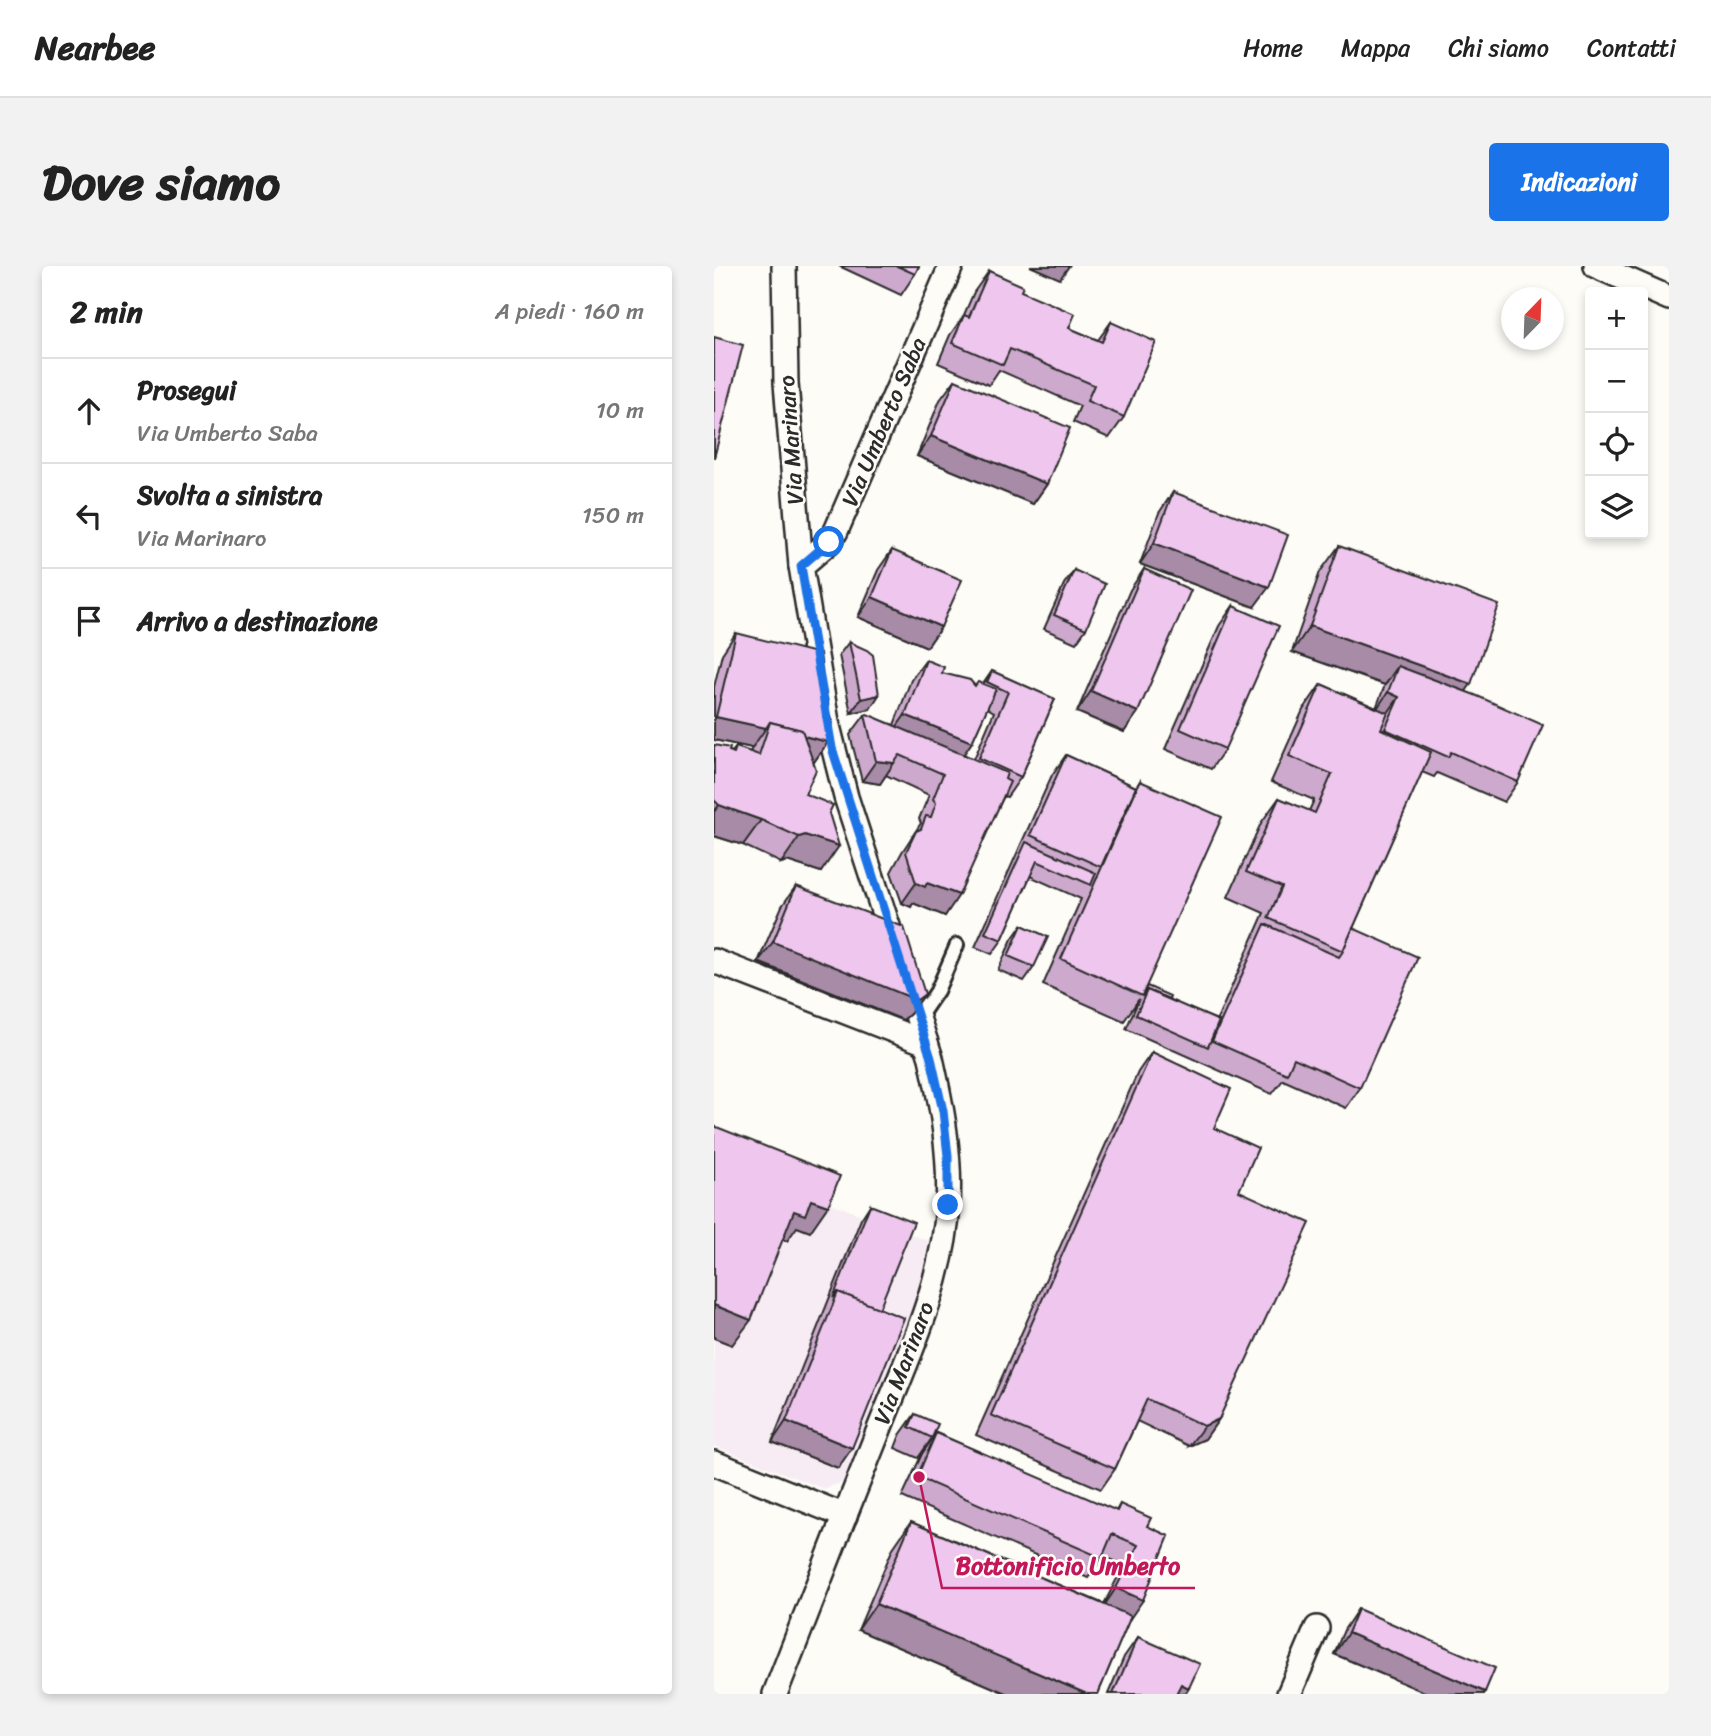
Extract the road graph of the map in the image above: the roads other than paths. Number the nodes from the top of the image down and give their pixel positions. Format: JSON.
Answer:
{"nodes":[{"id":1,"x":784,"y":266,"type":"edge"},
{"id":2,"x":951,"y":266,"type":"edge"},
{"id":3,"x":1596,"y":266,"type":"edge"},
{"id":4,"x":1669,"y":298,"type":"edge"},
{"id":5,"x":801,"y":566,"type":"junction"},
{"id":6,"x":957,"y":945,"type":"dead end"},
{"id":7,"x":714,"y":961,"type":"edge"},
{"id":8,"x":918,"y":1019,"type":"junction"},
{"id":9,"x":926,"y":1043,"type":"junction"},
{"id":10,"x":714,"y":1464,"type":"edge"},
{"id":11,"x":845,"y":1516,"type":"junction"},
{"id":12,"x":1317,"y":1628,"type":"dead end"},
{"id":13,"x":775,"y":1694,"type":"edge"},
{"id":14,"x":1289,"y":1694,"type":"edge"}],
"edges":[{"from":1,"to":5,"type":"street","name":"Via Marinaro"},
{"from":2,"to":5,"type":"street","name":"Via Umberto Saba"},
{"from":3,"to":4,"type":"street"},
{"from":5,"to":8,"type":"street","name":"Via Marinaro"},
{"from":6,"to":8,"type":"lane"},
{"from":7,"to":9,"type":"street"},
{"from":8,"to":9,"type":"street","name":"Via Marinaro"},
{"from":9,"to":11,"type":"street","name":"Via Marinaro"},
{"from":10,"to":11,"type":"street"},
{"from":11,"to":13,"type":"street","name":"Via Marinaro"},
{"from":12,"to":14,"type":"street"}]}
